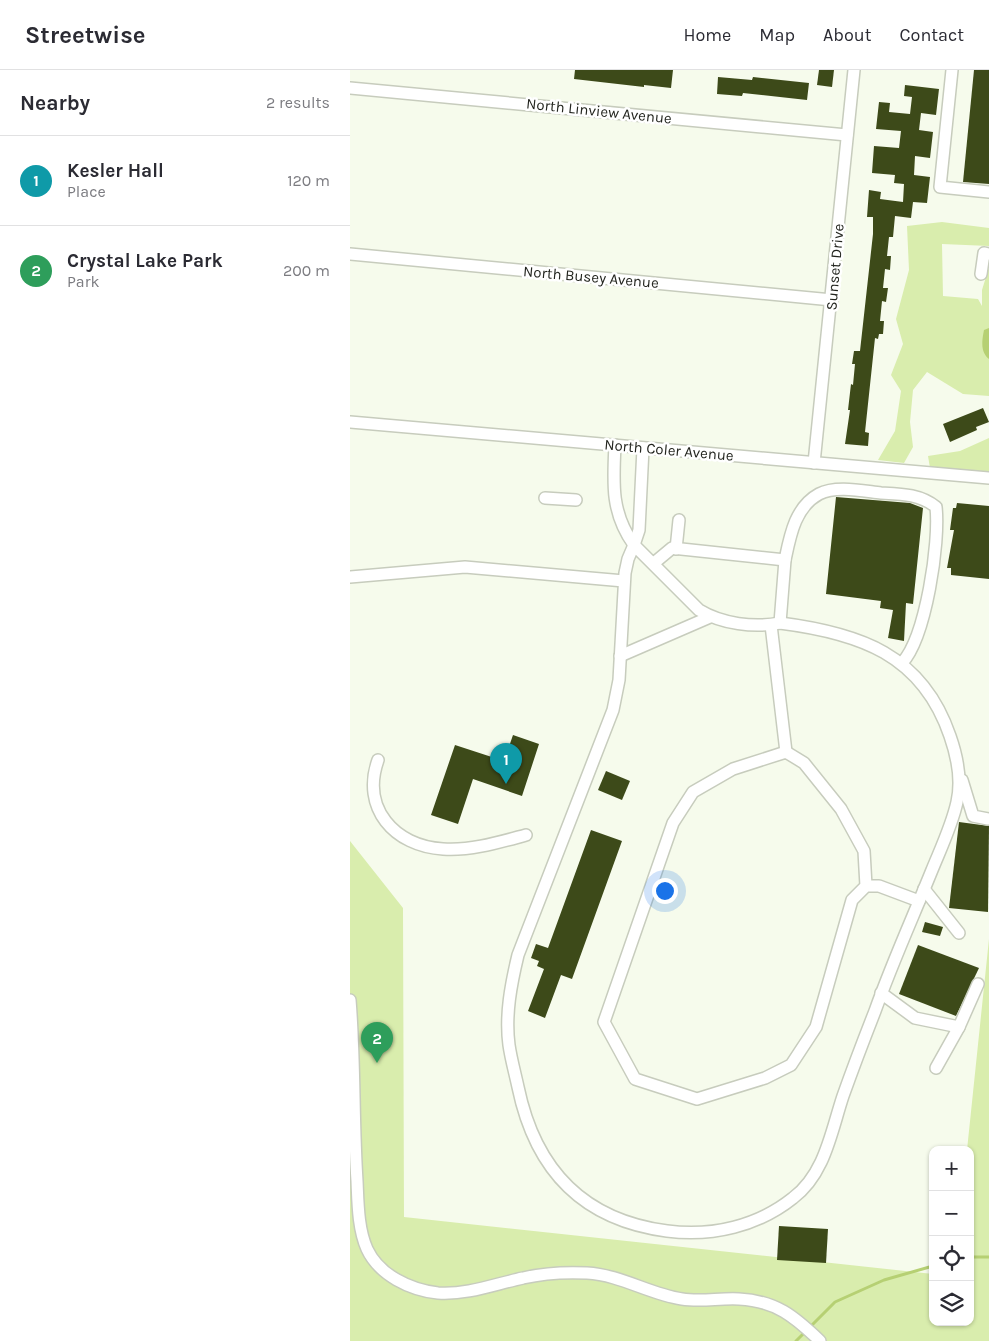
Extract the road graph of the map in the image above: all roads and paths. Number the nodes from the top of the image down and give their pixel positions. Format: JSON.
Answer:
{"nodes":[{"id":1,"x":854,"y":70,"type":"edge"},
{"id":2,"x":952,"y":70,"type":"edge"},
{"id":3,"x":350,"y":88,"type":"edge"},
{"id":4,"x":847,"y":135,"type":"junction"},
{"id":5,"x":989,"y":192,"type":"edge"},
{"id":6,"x":350,"y":254,"type":"edge"},
{"id":7,"x":989,"y":254,"type":"edge"},
{"id":8,"x":981,"y":274,"type":"dead end"},
{"id":9,"x":832,"y":300,"type":"junction"},
{"id":10,"x":350,"y":422,"type":"edge"},
{"id":11,"x":615,"y":445,"type":"junction"},
{"id":12,"x":643,"y":448,"type":"junction"},
{"id":13,"x":814,"y":463,"type":"junction"},
{"id":14,"x":989,"y":478,"type":"edge"},
{"id":15,"x":545,"y":498,"type":"dead end"},
{"id":16,"x":576,"y":500,"type":"dead end"},
{"id":17,"x":679,"y":520,"type":"dead end"},
{"id":18,"x":634,"y":545,"type":"junction"},
{"id":19,"x":676,"y":549,"type":"junction"},
{"id":20,"x":785,"y":560,"type":"junction"},
{"id":21,"x":654,"y":563,"type":"junction"},
{"id":22,"x":350,"y":577,"type":"edge"},
{"id":23,"x":624,"y":581,"type":"junction"},
{"id":24,"x":710,"y":617,"type":"junction"},
{"id":25,"x":775,"y":624,"type":"junction"},
{"id":26,"x":620,"y":656,"type":"junction"},
{"id":27,"x":902,"y":663,"type":"junction"},
{"id":28,"x":786,"y":752,"type":"junction"},
{"id":29,"x":378,"y":760,"type":"dead end"},
{"id":30,"x":957,"y":764,"type":"junction"},
{"id":31,"x":973,"y":816,"type":"junction"},
{"id":32,"x":988,"y":819,"type":"edge"},
{"id":33,"x":951,"y":823,"type":"junction"},
{"id":34,"x":526,"y":835,"type":"dead end"},
{"id":35,"x":866,"y":886,"type":"junction"},
{"id":36,"x":924,"y":889,"type":"junction"},
{"id":37,"x":919,"y":901,"type":"junction"},
{"id":38,"x":959,"y":933,"type":"dead end"},
{"id":39,"x":978,"y":984,"type":"dead end"},
{"id":40,"x":881,"y":994,"type":"junction"},
{"id":41,"x":350,"y":1000,"type":"edge"},
{"id":42,"x":958,"y":1027,"type":"junction"},
{"id":43,"x":936,"y":1068,"type":"dead end"},
{"id":44,"x":820,"y":1341,"type":"edge"}],
"edges":[{"from":1,"to":4,"type":"street","name":"Sunset Drive"},
{"from":2,"to":5,"type":"street"},
{"from":3,"to":4,"type":"street","name":"North Linview Avenue"},
{"from":4,"to":9,"type":"street","name":"Sunset Drive"},
{"from":6,"to":9,"type":"street","name":"North Busey Avenue"},
{"from":7,"to":8,"type":"street"},
{"from":9,"to":13,"type":"street","name":"Sunset Drive"},
{"from":10,"to":11,"type":"street","name":"North Coler Avenue"},
{"from":11,"to":12,"type":"street","name":"North Coler Avenue"},
{"from":11,"to":18,"type":"street"},
{"from":12,"to":13,"type":"street","name":"North Coler Avenue"},
{"from":12,"to":18,"type":"street"},
{"from":13,"to":14,"type":"street","name":"North Coler Avenue"},
{"from":15,"to":16,"type":"street"},
{"from":17,"to":19,"type":"street"},
{"from":18,"to":21,"type":"street"},
{"from":18,"to":23,"type":"street"},
{"from":19,"to":20,"type":"street"},
{"from":19,"to":21,"type":"street"},
{"from":20,"to":25,"type":"street"},
{"from":20,"to":27,"type":"street"},
{"from":21,"to":24,"type":"street"},
{"from":22,"to":23,"type":"street"},
{"from":23,"to":26,"type":"street"},
{"from":24,"to":25,"type":"street"},
{"from":24,"to":26,"type":"street"},
{"from":25,"to":27,"type":"street"},
{"from":25,"to":28,"type":"street"},
{"from":26,"to":40,"type":"street"},
{"from":27,"to":30,"type":"street"},
{"from":28,"to":35,"type":"street"},
{"from":28,"to":35,"type":"street"},
{"from":29,"to":34,"type":"street"},
{"from":30,"to":31,"type":"street"},
{"from":30,"to":33,"type":"street"},
{"from":31,"to":32,"type":"street"},
{"from":31,"to":33,"type":"street"},
{"from":33,"to":36,"type":"street"},
{"from":35,"to":37,"type":"street"},
{"from":36,"to":37,"type":"street"},
{"from":36,"to":38,"type":"street"},
{"from":37,"to":40,"type":"street"},
{"from":39,"to":42,"type":"street"},
{"from":40,"to":42,"type":"street"},
{"from":41,"to":44,"type":"street"},
{"from":42,"to":43,"type":"street"}]}
